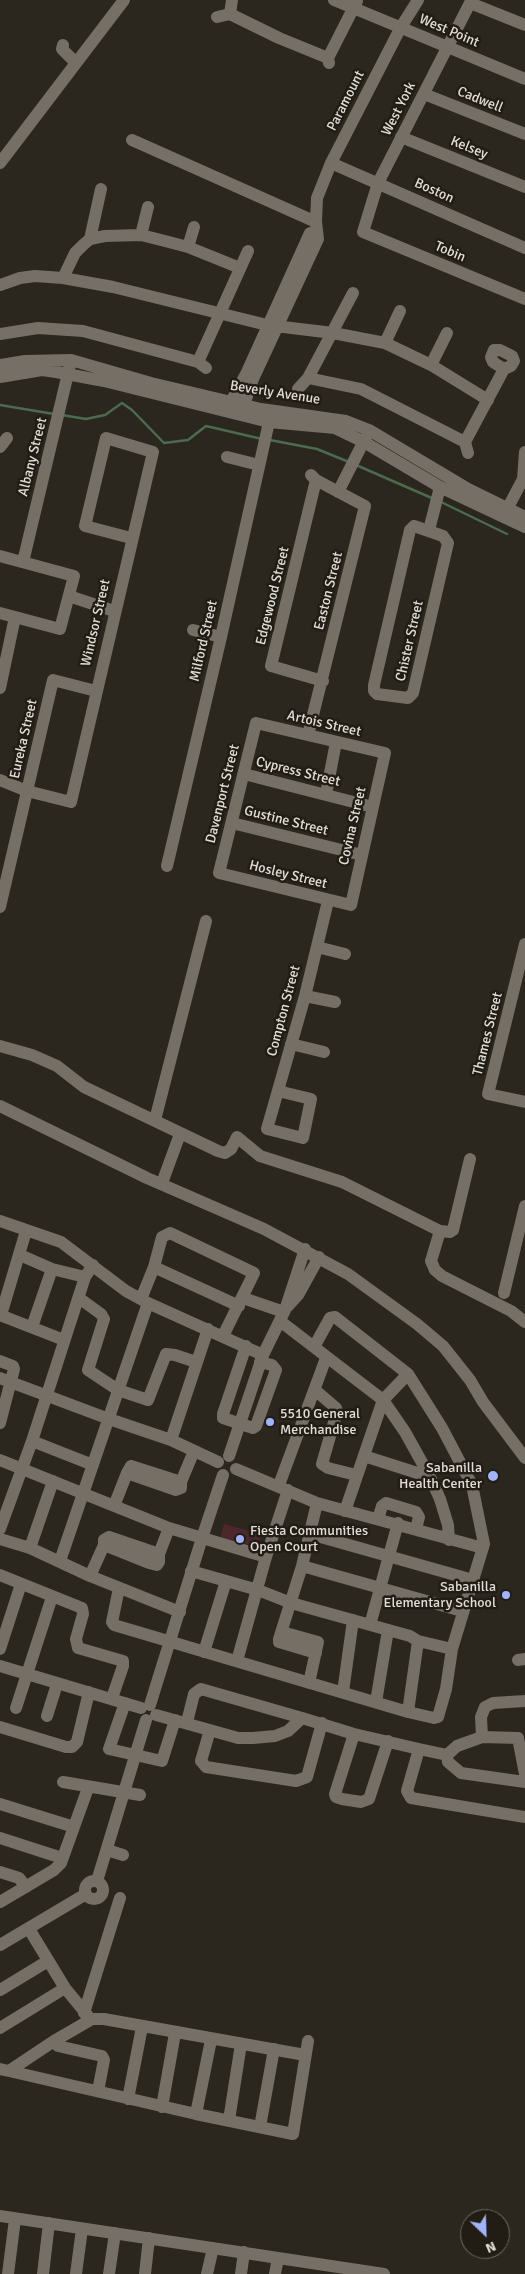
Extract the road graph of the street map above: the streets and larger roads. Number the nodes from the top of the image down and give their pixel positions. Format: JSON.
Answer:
{"nodes":[{"id":1,"x":124,"y":0,"type":"edge"},
{"id":2,"x":232,"y":0,"type":"edge"},
{"id":3,"x":334,"y":0,"type":"edge"},
{"id":4,"x":418,"y":0,"type":"edge"},
{"id":5,"x":355,"y":4,"type":"edge"},
{"id":6,"x":525,"y":25,"type":"edge"},
{"id":7,"x":401,"y":27,"type":"junction"},
{"id":8,"x":63,"y":45,"type":"dead end"},
{"id":9,"x":448,"y":48,"type":"junction"},
{"id":10,"x":75,"y":62,"type":"junction"},
{"id":11,"x":525,"y":80,"type":"edge"},
{"id":12,"x":424,"y":94,"type":"junction"},
{"id":13,"x":525,"y":134,"type":"edge"},
{"id":14,"x":401,"y":137,"type":"junction"},
{"id":15,"x":132,"y":140,"type":"dead end"},
{"id":16,"x":0,"y":163,"type":"edge"},
{"id":17,"x":331,"y":163,"type":"junction"},
{"id":18,"x":378,"y":183,"type":"junction"},
{"id":19,"x":525,"y":188,"type":"edge"},
{"id":20,"x":101,"y":189,"type":"dead end"},
{"id":21,"x":148,"y":208,"type":"dead end"},
{"id":22,"x":316,"y":222,"type":"junction"},
{"id":23,"x":194,"y":227,"type":"dead end"},
{"id":24,"x":359,"y":233,"type":"joint"},
{"id":25,"x":141,"y":235,"type":"junction"},
{"id":26,"x":90,"y":239,"type":"junction"},
{"id":27,"x":188,"y":247,"type":"junction"},
{"id":28,"x":525,"y":248,"type":"edge"},
{"id":29,"x":248,"y":251,"type":"dead end"},
{"id":30,"x":240,"y":268,"type":"junction"},
{"id":31,"x":63,"y":278,"type":"junction"},
{"id":32,"x":1,"y":282,"type":"edge"},
{"id":33,"x":353,"y":293,"type":"dead end"},
{"id":34,"x":525,"y":299,"type":"edge"},
{"id":35,"x":400,"y":311,"type":"dead end"},
{"id":36,"x":219,"y":314,"type":"junction"},
{"id":37,"x":273,"y":325,"type":"junction"},
{"id":38,"x":333,"y":333,"type":"junction"},
{"id":39,"x":447,"y":333,"type":"dead end"},
{"id":40,"x":0,"y":334,"type":"edge"},
{"id":41,"x":384,"y":344,"type":"junction"},
{"id":42,"x":71,"y":360,"type":"junction"},
{"id":43,"x":0,"y":365,"type":"edge"},
{"id":44,"x":431,"y":366,"type":"junction"},
{"id":45,"x":504,"y":369,"type":"dead end"},
{"id":46,"x":68,"y":374,"type":"junction"},
{"id":47,"x":0,"y":377,"type":"edge"},
{"id":48,"x":308,"y":378,"type":"junction"},
{"id":49,"x":298,"y":389,"type":"dead end"},
{"id":50,"x":488,"y":400,"type":"junction"},
{"id":51,"x":228,"y":406,"type":"junction"},
{"id":52,"x":242,"y":410,"type":"junction"},
{"id":53,"x":267,"y":427,"type":"junction"},
{"id":54,"x":366,"y":436,"type":"junction"},
{"id":55,"x":525,"y":452,"type":"edge"},
{"id":56,"x":227,"y":457,"type":"dead end"},
{"id":57,"x":259,"y":465,"type":"junction"},
{"id":58,"x":313,"y":478,"type":"joint"},
{"id":59,"x":524,"y":479,"type":"edge"},
{"id":60,"x":438,"y":491,"type":"junction"},
{"id":61,"x":338,"y":492,"type":"junction"},
{"id":62,"x":505,"y":512,"type":"junction"},
{"id":63,"x":523,"y":519,"type":"edge"},
{"id":64,"x":429,"y":530,"type":"junction"},
{"id":65,"x":131,"y":538,"type":"junction"},
{"id":66,"x":0,"y":556,"type":"edge"},
{"id":67,"x":23,"y":562,"type":"junction"},
{"id":68,"x":69,"y":596,"type":"junction"},
{"id":69,"x":114,"y":611,"type":"junction"},
{"id":70,"x":0,"y":613,"type":"edge"},
{"id":71,"x":15,"y":617,"type":"junction"},
{"id":72,"x":193,"y":630,"type":"dead end"},
{"id":73,"x":221,"y":637,"type":"junction"},
{"id":74,"x":323,"y":681,"type":"junction"},
{"id":75,"x":0,"y":688,"type":"edge"},
{"id":76,"x":96,"y":691,"type":"junction"},
{"id":77,"x":256,"y":723,"type":"joint"},
{"id":78,"x":308,"y":735,"type":"junction"},
{"id":79,"x":336,"y":742,"type":"junction"},
{"id":80,"x":385,"y":753,"type":"joint"},
{"id":81,"x":244,"y":774,"type":"junction"},
{"id":82,"x":0,"y":780,"type":"edge"},
{"id":83,"x":27,"y":791,"type":"junction"},
{"id":84,"x":326,"y":794,"type":"junction"},
{"id":85,"x":373,"y":807,"type":"junction"},
{"id":86,"x":232,"y":823,"type":"junction"},
{"id":87,"x":362,"y":855,"type":"junction"},
{"id":88,"x":167,"y":866,"type":"dead end"},
{"id":89,"x":219,"y":873,"type":"joint"},
{"id":90,"x":328,"y":901,"type":"junction"},
{"id":91,"x":351,"y":905,"type":"joint"},
{"id":92,"x":0,"y":907,"type":"edge"},
{"id":93,"x":206,"y":921,"type":"dead end"},
{"id":94,"x":525,"y":944,"type":"edge"},
{"id":95,"x":317,"y":947,"type":"junction"},
{"id":96,"x":346,"y":954,"type":"dead end"},
{"id":97,"x":305,"y":996,"type":"junction"},
{"id":98,"x":335,"y":1002,"type":"dead end"},
{"id":99,"x":291,"y":1044,"type":"junction"},
{"id":100,"x":0,"y":1046,"type":"edge"},
{"id":101,"x":324,"y":1052,"type":"dead end"},
{"id":102,"x":278,"y":1091,"type":"junction"},
{"id":103,"x":525,"y":1102,"type":"edge"},
{"id":104,"x":0,"y":1106,"type":"edge"},
{"id":105,"x":155,"y":1120,"type":"junction"},
{"id":106,"x":180,"y":1134,"type":"junction"},
{"id":107,"x":470,"y":1159,"type":"dead end"},
{"id":108,"x":162,"y":1183,"type":"junction"},
{"id":109,"x":525,"y":1206,"type":"edge"},
{"id":110,"x":0,"y":1221,"type":"edge"},
{"id":111,"x":26,"y":1231,"type":"junction"},
{"id":112,"x":440,"y":1231,"type":"junction"},
{"id":113,"x":305,"y":1249,"type":"junction"},
{"id":114,"x":20,"y":1255,"type":"junction"},
{"id":115,"x":319,"y":1257,"type":"junction"},
{"id":116,"x":93,"y":1265,"type":"junction"},
{"id":117,"x":154,"y":1267,"type":"junction"},
{"id":118,"x":52,"y":1269,"type":"junction"},
{"id":119,"x":85,"y":1278,"type":"junction"},
{"id":120,"x":504,"y":1293,"type":"dead end"},
{"id":121,"x":79,"y":1298,"type":"junction"},
{"id":122,"x":144,"y":1301,"type":"junction"},
{"id":123,"x":241,"y":1302,"type":"junction"},
{"id":124,"x":283,"y":1314,"type":"junction"},
{"id":125,"x":0,"y":1315,"type":"edge"},
{"id":126,"x":525,"y":1322,"type":"edge"},
{"id":127,"x":32,"y":1327,"type":"junction"},
{"id":128,"x":208,"y":1329,"type":"junction"},
{"id":129,"x":223,"y":1336,"type":"junction"},
{"id":130,"x":64,"y":1340,"type":"junction"},
{"id":131,"x":246,"y":1346,"type":"junction"},
{"id":132,"x":314,"y":1347,"type":"junction"},
{"id":133,"x":262,"y":1358,"type":"junction"},
{"id":134,"x":326,"y":1358,"type":"junction"},
{"id":135,"x":0,"y":1361,"type":"edge"},
{"id":136,"x":196,"y":1362,"type":"junction"},
{"id":137,"x":408,"y":1374,"type":"junction"},
{"id":138,"x":6,"y":1380,"type":"edge"},
{"id":139,"x":118,"y":1390,"type":"junction"},
{"id":140,"x":315,"y":1390,"type":"junction"},
{"id":141,"x":46,"y":1396,"type":"junction"},
{"id":142,"x":383,"y":1400,"type":"junction"},
{"id":143,"x":109,"y":1419,"type":"junction"},
{"id":144,"x":0,"y":1422,"type":"edge"},
{"id":145,"x":239,"y":1423,"type":"junction"},
{"id":146,"x":170,"y":1440,"type":"junction"},
{"id":147,"x":32,"y":1441,"type":"junction"},
{"id":148,"x":194,"y":1451,"type":"junction"},
{"id":149,"x":364,"y":1456,"type":"junction"},
{"id":150,"x":525,"y":1458,"type":"edge"},
{"id":151,"x":223,"y":1459,"type":"junction"},
{"id":152,"x":0,"y":1460,"type":"edge"},
{"id":153,"x":93,"y":1465,"type":"junction"},
{"id":154,"x":21,"y":1468,"type":"junction"},
{"id":155,"x":236,"y":1469,"type":"junction"},
{"id":156,"x":223,"y":1475,"type":"junction"},
{"id":157,"x":356,"y":1476,"type":"junction"},
{"id":158,"x":430,"y":1477,"type":"junction"},
{"id":159,"x":54,"y":1480,"type":"junction"},
{"id":160,"x":284,"y":1488,"type":"junction"},
{"id":161,"x":84,"y":1494,"type":"junction"},
{"id":162,"x":317,"y":1503,"type":"junction"},
{"id":163,"x":114,"y":1506,"type":"junction"},
{"id":164,"x":345,"y":1511,"type":"junction"},
{"id":165,"x":378,"y":1519,"type":"junction"},
{"id":166,"x":398,"y":1523,"type":"junction"},
{"id":167,"x":169,"y":1528,"type":"junction"},
{"id":168,"x":416,"y":1529,"type":"junction"},
{"id":169,"x":0,"y":1530,"type":"edge"},
{"id":170,"x":310,"y":1534,"type":"junction"},
{"id":171,"x":202,"y":1538,"type":"junction"},
{"id":172,"x":0,"y":1539,"type":"edge"},
{"id":173,"x":449,"y":1540,"type":"junction"},
{"id":174,"x":30,"y":1548,"type":"junction"},
{"id":175,"x":483,"y":1548,"type":"junction"},
{"id":176,"x":266,"y":1557,"type":"junction"},
{"id":177,"x":388,"y":1557,"type":"junction"},
{"id":178,"x":60,"y":1561,"type":"junction"},
{"id":179,"x":302,"y":1566,"type":"junction"},
{"id":180,"x":191,"y":1571,"type":"junction"},
{"id":181,"x":0,"y":1575,"type":"edge"},
{"id":182,"x":90,"y":1576,"type":"junction"},
{"id":183,"x":473,"y":1580,"type":"junction"},
{"id":184,"x":226,"y":1581,"type":"junction"},
{"id":185,"x":21,"y":1584,"type":"junction"},
{"id":186,"x":119,"y":1588,"type":"junction"},
{"id":187,"x":380,"y":1589,"type":"junction"},
{"id":188,"x":258,"y":1590,"type":"junction"},
{"id":189,"x":52,"y":1597,"type":"junction"},
{"id":190,"x":291,"y":1603,"type":"junction"},
{"id":191,"x":180,"y":1612,"type":"junction"},
{"id":192,"x":462,"y":1612,"type":"junction"},
{"id":193,"x":353,"y":1620,"type":"junction"},
{"id":194,"x":370,"y":1624,"type":"junction"},
{"id":195,"x":388,"y":1630,"type":"junction"},
{"id":196,"x":280,"y":1637,"type":"junction"},
{"id":197,"x":418,"y":1641,"type":"junction"},
{"id":198,"x":170,"y":1643,"type":"junction"},
{"id":199,"x":0,"y":1649,"type":"edge"},
{"id":200,"x":452,"y":1649,"type":"junction"},
{"id":201,"x":204,"y":1652,"type":"junction"},
{"id":202,"x":316,"y":1653,"type":"junction"},
{"id":203,"x":237,"y":1661,"type":"junction"},
{"id":204,"x":0,"y":1666,"type":"edge"},
{"id":205,"x":28,"y":1674,"type":"junction"},
{"id":206,"x":308,"y":1683,"type":"junction"},
{"id":207,"x":57,"y":1684,"type":"junction"},
{"id":208,"x":89,"y":1692,"type":"junction"},
{"id":209,"x":343,"y":1692,"type":"junction"},
{"id":210,"x":112,"y":1698,"type":"junction"},
{"id":211,"x":525,"y":1700,"type":"edge"},
{"id":212,"x":125,"y":1702,"type":"junction"},
{"id":213,"x":376,"y":1702,"type":"junction"},
{"id":214,"x":16,"y":1708,"type":"dead end"},
{"id":215,"x":148,"y":1712,"type":"junction"},
{"id":216,"x":408,"y":1712,"type":"junction"},
{"id":217,"x":47,"y":1716,"type":"dead end"},
{"id":218,"x":302,"y":1718,"type":"junction"},
{"id":219,"x":181,"y":1721,"type":"junction"},
{"id":220,"x":322,"y":1724,"type":"junction"},
{"id":221,"x":0,"y":1727,"type":"edge"},
{"id":222,"x":210,"y":1730,"type":"junction"},
{"id":223,"x":354,"y":1734,"type":"junction"},
{"id":224,"x":482,"y":1737,"type":"junction"},
{"id":225,"x":388,"y":1741,"type":"junction"},
{"id":226,"x":419,"y":1750,"type":"junction"},
{"id":227,"x":135,"y":1754,"type":"junction"},
{"id":228,"x":447,"y":1755,"type":"junction"},
{"id":229,"x":525,"y":1774,"type":"edge"},
{"id":230,"x":63,"y":1782,"type":"dead end"},
{"id":231,"x":525,"y":1782,"type":"edge"},
{"id":232,"x":88,"y":1788,"type":"junction"},
{"id":233,"x":124,"y":1794,"type":"junction"},
{"id":234,"x":140,"y":1795,"type":"dead end"},
{"id":235,"x":0,"y":1804,"type":"edge"},
{"id":236,"x":525,"y":1817,"type":"edge"},
{"id":237,"x":74,"y":1826,"type":"junction"},
{"id":238,"x":0,"y":1838,"type":"edge"},
{"id":239,"x":107,"y":1850,"type":"junction"},
{"id":240,"x":123,"y":1855,"type":"dead end"},
{"id":241,"x":62,"y":1858,"type":"junction"},
{"id":242,"x":0,"y":1872,"type":"edge"},
{"id":243,"x":98,"y":1881,"type":"junction"},
{"id":244,"x":26,"y":1887,"type":"junction"},
{"id":245,"x":86,"y":1894,"type":"junction"},
{"id":246,"x":111,"y":1896,"type":"junction"},
{"id":247,"x":0,"y":1902,"type":"edge"},
{"id":248,"x":29,"y":1929,"type":"junction"},
{"id":249,"x":0,"y":1945,"type":"edge"},
{"id":250,"x":48,"y":1961,"type":"junction"},
{"id":251,"x":65,"y":1988,"type":"junction"},
{"id":252,"x":0,"y":1990,"type":"edge"},
{"id":253,"x":88,"y":2016,"type":"junction"},
{"id":254,"x":142,"y":2027,"type":"junction"},
{"id":255,"x":0,"y":2028,"type":"edge"},
{"id":256,"x":174,"y":2033,"type":"junction"},
{"id":257,"x":211,"y":2040,"type":"junction"},
{"id":258,"x":54,"y":2041,"type":"junction"},
{"id":259,"x":308,"y":2041,"type":"dead end"},
{"id":260,"x":241,"y":2044,"type":"junction"},
{"id":261,"x":274,"y":2049,"type":"junction"},
{"id":262,"x":305,"y":2055,"type":"junction"},
{"id":263,"x":5,"y":2070,"type":"edge"},
{"id":264,"x":98,"y":2092,"type":"junction"},
{"id":265,"x":128,"y":2099,"type":"junction"},
{"id":266,"x":162,"y":2107,"type":"junction"},
{"id":267,"x":196,"y":2114,"type":"junction"},
{"id":268,"x":229,"y":2120,"type":"junction"},
{"id":269,"x":260,"y":2127,"type":"junction"},
{"id":270,"x":0,"y":2216,"type":"edge"},
{"id":271,"x":15,"y":2218,"type":"junction"},
{"id":272,"x":49,"y":2223,"type":"junction"},
{"id":273,"x":82,"y":2229,"type":"junction"},
{"id":274,"x":115,"y":2233,"type":"junction"},
{"id":275,"x":150,"y":2238,"type":"junction"},
{"id":276,"x":212,"y":2248,"type":"junction"},
{"id":277,"x":244,"y":2252,"type":"junction"},
{"id":278,"x":278,"y":2258,"type":"junction"},
{"id":279,"x":310,"y":2268,"type":"edge"},
{"id":280,"x":343,"y":2271,"type":"edge"},
{"id":281,"x":8,"y":2274,"type":"edge"},
{"id":282,"x":43,"y":2274,"type":"edge"},
{"id":283,"x":76,"y":2274,"type":"edge"},
{"id":284,"x":110,"y":2274,"type":"edge"},
{"id":285,"x":144,"y":2274,"type":"edge"},
{"id":286,"x":207,"y":2274,"type":"edge"},
{"id":287,"x":241,"y":2274,"type":"edge"},
{"id":288,"x":275,"y":2274,"type":"edge"},
{"id":289,"x":378,"y":2274,"type":"edge"}],
"edges":[{"from":1,"to":10,"type":"street"},
{"from":2,"to":5,"type":"street"},
{"from":3,"to":5,"type":"street","name":"West Point"},
{"from":4,"to":7,"type":"street","name":"Paramount"},
{"from":5,"to":7,"type":"street","name":"West Point"},
{"from":6,"to":9,"type":"street","name":"West York"},
{"from":7,"to":9,"type":"street","name":"West Point"},
{"from":7,"to":17,"type":"street","name":"Paramount"},
{"from":8,"to":10,"type":"street"},
{"from":9,"to":11,"type":"street","name":"West Point"},
{"from":9,"to":12,"type":"street","name":"West York"},
{"from":10,"to":16,"type":"street"},
{"from":12,"to":13,"type":"street","name":"Cadwell"},
{"from":12,"to":14,"type":"street","name":"West York"},
{"from":14,"to":18,"type":"street","name":"West York"},
{"from":14,"to":19,"type":"street","name":"Kelsey"},
{"from":15,"to":22,"type":"street"},
{"from":17,"to":18,"type":"street","name":"Boston"},
{"from":17,"to":22,"type":"street","name":"Paramount"},
{"from":18,"to":24,"type":"street","name":"West York"},
{"from":18,"to":28,"type":"street","name":"Boston"},
{"from":20,"to":26,"type":"street"},
{"from":21,"to":25,"type":"street"},
{"from":22,"to":37,"type":"street","name":"Paramount"},
{"from":23,"to":27,"type":"street"},
{"from":24,"to":34,"type":"street","name":"Tobin"},
{"from":25,"to":26,"type":"street"},
{"from":25,"to":27,"type":"street"},
{"from":26,"to":31,"type":"street"},
{"from":27,"to":30,"type":"street"},
{"from":29,"to":30,"type":"street"},
{"from":30,"to":36,"type":"street"},
{"from":31,"to":32,"type":"street"},
{"from":31,"to":36,"type":"street"},
{"from":33,"to":38,"type":"street"},
{"from":35,"to":41,"type":"street"},
{"from":36,"to":37,"type":"street"},
{"from":36,"to":40,"type":"street"},
{"from":37,"to":38,"type":"street"},
{"from":37,"to":51,"type":"street"},
{"from":37,"to":52,"type":"street"},
{"from":38,"to":41,"type":"street"},
{"from":38,"to":48,"type":"street"},
{"from":39,"to":44,"type":"street"},
{"from":41,"to":44,"type":"street"},
{"from":42,"to":43,"type":"street","name":"Beverly Avenue"},
{"from":42,"to":46,"type":"street","name":"Albany Street"},
{"from":42,"to":51,"type":"street","name":"Beverly Avenue"},
{"from":44,"to":50,"type":"street"},
{"from":45,"to":50,"type":"street"},
{"from":46,"to":47,"type":"street","name":"Beverly Avenue"},
{"from":46,"to":51,"type":"street","name":"Beverly Avenue"},
{"from":46,"to":67,"type":"street","name":"Albany Street"},
{"from":48,"to":49,"type":"street"},
{"from":48,"to":50,"type":"street"},
{"from":51,"to":52,"type":"street","name":"Beverly Avenue"},
{"from":52,"to":53,"type":"street","name":"Beverly Avenue"},
{"from":52,"to":54,"type":"street","name":"Beverly Avenue"},
{"from":53,"to":54,"type":"street","name":"Beverly Avenue"},
{"from":53,"to":57,"type":"street","name":"Milford Street"},
{"from":54,"to":60,"type":"street","name":"Beverly Avenue"},
{"from":54,"to":61,"type":"street"},
{"from":54,"to":62,"type":"street","name":"Beverly Avenue"},
{"from":55,"to":59,"type":"street"},
{"from":56,"to":57,"type":"street"},
{"from":57,"to":73,"type":"street","name":"Milford Street"},
{"from":58,"to":61,"type":"street","name":"Easton Street"},
{"from":58,"to":74,"type":"street","name":"Edgewood Street"},
{"from":59,"to":62,"type":"street"},
{"from":60,"to":62,"type":"street","name":"Beverly Avenue"},
{"from":60,"to":64,"type":"street"},
{"from":61,"to":74,"type":"street","name":"Easton Street"},
{"from":62,"to":63,"type":"street","name":"Beverly Avenue"},
{"from":64,"to":64,"type":"street","name":"Chister Street"},
{"from":65,"to":65,"type":"street","name":"Windsor Street"},
{"from":65,"to":69,"type":"street","name":"Windsor Street"},
{"from":66,"to":67,"type":"street"},
{"from":67,"to":68,"type":"street"},
{"from":68,"to":69,"type":"street"},
{"from":68,"to":71,"type":"street"},
{"from":69,"to":76,"type":"street","name":"Windsor Street"},
{"from":70,"to":71,"type":"street"},
{"from":71,"to":75,"type":"street"},
{"from":72,"to":73,"type":"street"},
{"from":73,"to":88,"type":"street","name":"Milford Street"},
{"from":74,"to":78,"type":"street","name":"Easton Street"},
{"from":76,"to":83,"type":"street","name":"Eureka Street"},
{"from":76,"to":83,"type":"street","name":"Windsor Street"},
{"from":77,"to":78,"type":"street","name":"Artois Street"},
{"from":77,"to":81,"type":"street","name":"Davenport Street"},
{"from":78,"to":79,"type":"street","name":"Artois Street"},
{"from":79,"to":80,"type":"street","name":"Artois Street"},
{"from":79,"to":84,"type":"street"},
{"from":80,"to":85,"type":"street","name":"Covina Street"},
{"from":81,"to":84,"type":"street","name":"Cypress Street"},
{"from":81,"to":86,"type":"street","name":"Davenport Street"},
{"from":82,"to":83,"type":"street"},
{"from":83,"to":92,"type":"street","name":"Eureka Street"},
{"from":84,"to":85,"type":"street","name":"Cypress Street"},
{"from":85,"to":87,"type":"street","name":"Covina Street"},
{"from":86,"to":87,"type":"street","name":"Gustine Street"},
{"from":86,"to":89,"type":"street","name":"Davenport Street"},
{"from":87,"to":91,"type":"street","name":"Covina Street"},
{"from":89,"to":90,"type":"street","name":"Hosley Street"},
{"from":90,"to":91,"type":"street","name":"Hosley Street"},
{"from":90,"to":95,"type":"street","name":"Compton Street"},
{"from":93,"to":105,"type":"street"},
{"from":94,"to":103,"type":"street","name":"Thames Street"},
{"from":95,"to":96,"type":"street"},
{"from":95,"to":97,"type":"street","name":"Compton Street"},
{"from":97,"to":98,"type":"street"},
{"from":97,"to":99,"type":"street","name":"Compton Street"},
{"from":99,"to":101,"type":"street"},
{"from":99,"to":102,"type":"street","name":"Compton Street"},
{"from":100,"to":105,"type":"street"},
{"from":102,"to":102,"type":"street","name":"Compton Street"},
{"from":104,"to":108,"type":"street"},
{"from":105,"to":106,"type":"street"},
{"from":106,"to":108,"type":"street"},
{"from":106,"to":112,"type":"street"},
{"from":107,"to":112,"type":"street"},
{"from":108,"to":113,"type":"street"},
{"from":109,"to":120,"type":"street"},
{"from":110,"to":111,"type":"street"},
{"from":111,"to":114,"type":"street"},
{"from":111,"to":116,"type":"street"},
{"from":112,"to":126,"type":"street"},
{"from":113,"to":115,"type":"street"},
{"from":113,"to":124,"type":"street"},
{"from":114,"to":118,"type":"street"},
{"from":114,"to":125,"type":"street"},
{"from":115,"to":124,"type":"street"},
{"from":115,"to":150,"type":"street"},
{"from":116,"to":119,"type":"street"},
{"from":116,"to":122,"type":"street"},
{"from":117,"to":122,"type":"street"},
{"from":117,"to":123,"type":"street"},
{"from":117,"to":123,"type":"street"},
{"from":118,"to":119,"type":"street"},
{"from":118,"to":127,"type":"street"},
{"from":119,"to":121,"type":"street"},
{"from":121,"to":130,"type":"street"},
{"from":121,"to":139,"type":"street"},
{"from":122,"to":128,"type":"street"},
{"from":122,"to":139,"type":"street"},
{"from":123,"to":124,"type":"street"},
{"from":123,"to":129,"type":"street"},
{"from":124,"to":132,"type":"street"},
{"from":124,"to":133,"type":"street"},
{"from":125,"to":127,"type":"street"},
{"from":127,"to":130,"type":"street"},
{"from":128,"to":129,"type":"street"},
{"from":128,"to":136,"type":"street"},
{"from":129,"to":131,"type":"street"},
{"from":130,"to":141,"type":"street"},
{"from":131,"to":133,"type":"street"},
{"from":131,"to":145,"type":"street"},
{"from":132,"to":134,"type":"street"},
{"from":132,"to":137,"type":"street"},
{"from":133,"to":145,"type":"street"},
{"from":134,"to":140,"type":"street"},
{"from":134,"to":142,"type":"street"},
{"from":135,"to":138,"type":"street"},
{"from":136,"to":139,"type":"street"},
{"from":136,"to":146,"type":"street"},
{"from":137,"to":142,"type":"street"},
{"from":137,"to":175,"type":"street"},
{"from":138,"to":141,"type":"street"},
{"from":138,"to":144,"type":"street"},
{"from":139,"to":143,"type":"street"},
{"from":140,"to":157,"type":"street"},
{"from":140,"to":160,"type":"street"},
{"from":141,"to":143,"type":"street"},
{"from":141,"to":147,"type":"street"},
{"from":142,"to":149,"type":"street"},
{"from":142,"to":158,"type":"street"},
{"from":143,"to":146,"type":"street"},
{"from":143,"to":153,"type":"street"},
{"from":145,"to":151,"type":"street"},
{"from":146,"to":148,"type":"street"},
{"from":147,"to":153,"type":"street"},
{"from":147,"to":154,"type":"street"},
{"from":148,"to":151,"type":"street"},
{"from":148,"to":163,"type":"street"},
{"from":149,"to":157,"type":"street"},
{"from":149,"to":158,"type":"street"},
{"from":151,"to":155,"type":"street"},
{"from":151,"to":156,"type":"street"},
{"from":152,"to":154,"type":"street"},
{"from":153,"to":161,"type":"street"},
{"from":154,"to":159,"type":"street"},
{"from":154,"to":169,"type":"street"},
{"from":155,"to":156,"type":"street"},
{"from":155,"to":160,"type":"street"},
{"from":156,"to":171,"type":"street"},
{"from":157,"to":164,"type":"street"},
{"from":158,"to":173,"type":"street"},
{"from":159,"to":161,"type":"street"},
{"from":159,"to":174,"type":"street"},
{"from":160,"to":162,"type":"street"},
{"from":160,"to":176,"type":"street"},
{"from":161,"to":163,"type":"street"},
{"from":161,"to":178,"type":"street"},
{"from":162,"to":164,"type":"street"},
{"from":162,"to":170,"type":"street"},
{"from":163,"to":167,"type":"street"},
{"from":164,"to":165,"type":"street"},
{"from":165,"to":166,"type":"street"},
{"from":165,"to":168,"type":"street"},
{"from":166,"to":168,"type":"street"},
{"from":166,"to":177,"type":"street"},
{"from":167,"to":171,"type":"street"},
{"from":167,"to":182,"type":"street"},
{"from":168,"to":173,"type":"street"},
{"from":170,"to":177,"type":"street"},
{"from":170,"to":179,"type":"street"},
{"from":171,"to":176,"type":"street"},
{"from":171,"to":180,"type":"street"},
{"from":172,"to":174,"type":"street"},
{"from":173,"to":175,"type":"street"},
{"from":174,"to":178,"type":"street"},
{"from":175,"to":183,"type":"street"},
{"from":176,"to":188,"type":"street"},
{"from":177,"to":183,"type":"street"},
{"from":177,"to":187,"type":"street"},
{"from":178,"to":182,"type":"street"},
{"from":179,"to":187,"type":"street"},
{"from":179,"to":190,"type":"street"},
{"from":180,"to":184,"type":"street"},
{"from":180,"to":191,"type":"street"},
{"from":181,"to":185,"type":"street"},
{"from":182,"to":186,"type":"street"},
{"from":183,"to":192,"type":"street"},
{"from":184,"to":188,"type":"street"},
{"from":184,"to":201,"type":"street"},
{"from":185,"to":189,"type":"street"},
{"from":185,"to":199,"type":"street"},
{"from":186,"to":191,"type":"street"},
{"from":186,"to":198,"type":"street"},
{"from":187,"to":192,"type":"street"},
{"from":187,"to":194,"type":"street"},
{"from":188,"to":190,"type":"street"},
{"from":188,"to":203,"type":"street"},
{"from":189,"to":205,"type":"street"},
{"from":189,"to":210,"type":"street"},
{"from":190,"to":193,"type":"street"},
{"from":190,"to":196,"type":"street"},
{"from":191,"to":198,"type":"street"},
{"from":192,"to":200,"type":"street"},
{"from":193,"to":194,"type":"street"},
{"from":193,"to":209,"type":"street"},
{"from":194,"to":195,"type":"street"},
{"from":195,"to":197,"type":"street"},
{"from":195,"to":213,"type":"street"},
{"from":196,"to":202,"type":"street"},
{"from":196,"to":202,"type":"street"},
{"from":197,"to":200,"type":"street"},
{"from":197,"to":216,"type":"street"},
{"from":198,"to":201,"type":"street"},
{"from":198,"to":215,"type":"street"},
{"from":200,"to":216,"type":"street"},
{"from":201,"to":203,"type":"street"},
{"from":202,"to":206,"type":"street"},
{"from":203,"to":206,"type":"street"},
{"from":204,"to":205,"type":"street"},
{"from":205,"to":207,"type":"street"},
{"from":205,"to":214,"type":"street"},
{"from":206,"to":209,"type":"street"},
{"from":207,"to":208,"type":"street"},
{"from":207,"to":217,"type":"street"},
{"from":208,"to":210,"type":"street"},
{"from":208,"to":221,"type":"street"},
{"from":209,"to":213,"type":"street"},
{"from":210,"to":212,"type":"street"},
{"from":211,"to":224,"type":"street"},
{"from":212,"to":215,"type":"street"},
{"from":212,"to":227,"type":"street"},
{"from":213,"to":216,"type":"street"},
{"from":215,"to":219,"type":"street"},
{"from":215,"to":227,"type":"street"},
{"from":218,"to":219,"type":"street"},
{"from":218,"to":220,"type":"street"},
{"from":218,"to":222,"type":"street"},
{"from":219,"to":222,"type":"street"},
{"from":219,"to":227,"type":"street"},
{"from":220,"to":222,"type":"street"},
{"from":220,"to":223,"type":"street"},
{"from":223,"to":225,"type":"street"},
{"from":223,"to":225,"type":"street"},
{"from":224,"to":228,"type":"street"},
{"from":224,"to":229,"type":"street"},
{"from":225,"to":226,"type":"street"},
{"from":226,"to":228,"type":"street"},
{"from":226,"to":236,"type":"street"},
{"from":227,"to":233,"type":"street"},
{"from":228,"to":231,"type":"street"},
{"from":230,"to":232,"type":"street"},
{"from":232,"to":233,"type":"street"},
{"from":232,"to":237,"type":"street"},
{"from":233,"to":234,"type":"street"},
{"from":233,"to":239,"type":"street"},
{"from":235,"to":237,"type":"street"},
{"from":237,"to":241,"type":"street"},
{"from":238,"to":241,"type":"street"},
{"from":239,"to":240,"type":"street"},
{"from":239,"to":243,"type":"street"},
{"from":241,"to":244,"type":"street"},
{"from":242,"to":244,"type":"street"},
{"from":243,"to":245,"type":"street"},
{"from":243,"to":246,"type":"street"},
{"from":244,"to":247,"type":"street"},
{"from":245,"to":246,"type":"street"},
{"from":245,"to":248,"type":"street"},
{"from":246,"to":253,"type":"street"},
{"from":248,"to":249,"type":"street"},
{"from":248,"to":250,"type":"street"},
{"from":250,"to":251,"type":"street"},
{"from":250,"to":252,"type":"street"},
{"from":251,"to":253,"type":"street"},
{"from":251,"to":255,"type":"street"},
{"from":253,"to":254,"type":"street"},
{"from":253,"to":258,"type":"street"},
{"from":254,"to":256,"type":"street"},
{"from":254,"to":265,"type":"street"},
{"from":256,"to":257,"type":"street"},
{"from":256,"to":266,"type":"street"},
{"from":257,"to":260,"type":"street"},
{"from":257,"to":267,"type":"street"},
{"from":258,"to":263,"type":"street"},
{"from":258,"to":264,"type":"street"},
{"from":259,"to":262,"type":"street"},
{"from":260,"to":261,"type":"street"},
{"from":260,"to":268,"type":"street"},
{"from":261,"to":262,"type":"street"},
{"from":261,"to":269,"type":"street"},
{"from":262,"to":269,"type":"street"},
{"from":263,"to":264,"type":"street"},
{"from":264,"to":265,"type":"street"},
{"from":265,"to":266,"type":"street"},
{"from":266,"to":267,"type":"street"},
{"from":267,"to":268,"type":"street"},
{"from":268,"to":269,"type":"street"},
{"from":270,"to":271,"type":"street"},
{"from":271,"to":272,"type":"street"},
{"from":271,"to":281,"type":"street"},
{"from":272,"to":273,"type":"street"},
{"from":272,"to":282,"type":"street"},
{"from":273,"to":274,"type":"street"},
{"from":273,"to":283,"type":"street"},
{"from":274,"to":275,"type":"street"},
{"from":274,"to":284,"type":"street"},
{"from":275,"to":276,"type":"street"},
{"from":275,"to":285,"type":"street"},
{"from":276,"to":277,"type":"street"},
{"from":276,"to":286,"type":"street"},
{"from":277,"to":278,"type":"street"},
{"from":277,"to":287,"type":"street"},
{"from":278,"to":279,"type":"street"},
{"from":278,"to":288,"type":"street"},
{"from":279,"to":280,"type":"street"},
{"from":280,"to":289,"type":"street"}]}
